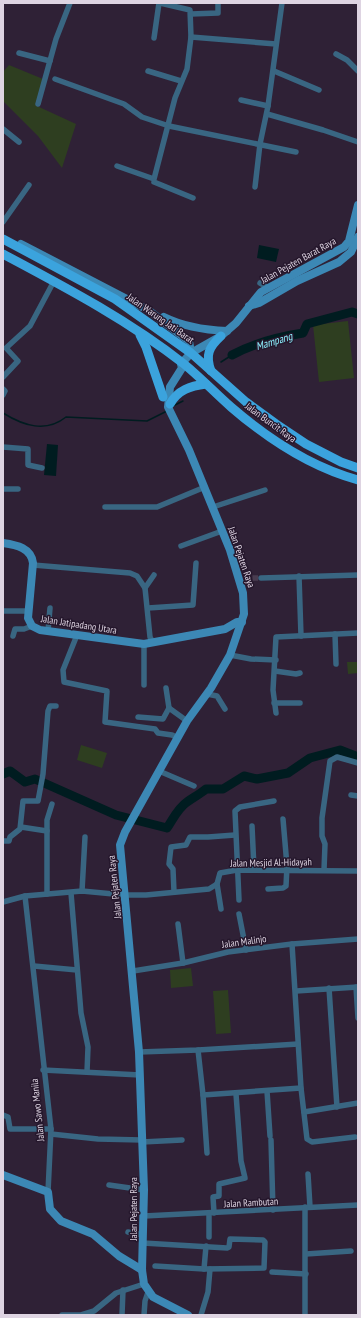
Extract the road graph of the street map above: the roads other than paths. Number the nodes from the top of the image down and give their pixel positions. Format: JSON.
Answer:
{"nodes":[{"id":1,"x":70,"y":3,"type":"edge"},
{"id":2,"x":160,"y":3,"type":"edge"},
{"id":3,"x":218,"y":3,"type":"edge"},
{"id":4,"x":282,"y":3,"type":"edge"},
{"id":5,"x":189,"y":6,"type":"edge"},
{"id":6,"x":191,"y":14,"type":"junction"},
{"id":7,"x":190,"y":37,"type":"junction"},
{"id":8,"x":154,"y":38,"type":"dead end"},
{"id":9,"x":276,"y":44,"type":"junction"},
{"id":10,"x":20,"y":52,"type":"dead end"},
{"id":11,"x":336,"y":54,"type":"dead end"},
{"id":12,"x":50,"y":61,"type":"junction"},
{"id":13,"x":148,"y":71,"type":"dead end"},
{"id":14,"x":274,"y":71,"type":"junction"},
{"id":15,"x":358,"y":71,"type":"edge"},
{"id":16,"x":55,"y":79,"type":"dead end"},
{"id":17,"x":182,"y":81,"type":"junction"},
{"id":18,"x":319,"y":90,"type":"dead end"},
{"id":19,"x":241,"y":100,"type":"dead end"},
{"id":20,"x":38,"y":104,"type":"dead end"},
{"id":21,"x":268,"y":106,"type":"junction"},
{"id":22,"x":267,"y":114,"type":"junction"},
{"id":23,"x":169,"y":126,"type":"junction"},
{"id":24,"x":3,"y":129,"type":"edge"},
{"id":25,"x":19,"y":142,"type":"dead end"},
{"id":26,"x":358,"y":142,"type":"edge"},
{"id":27,"x":260,"y":144,"type":"junction"},
{"id":28,"x":296,"y":152,"type":"dead end"},
{"id":29,"x":117,"y":166,"type":"dead end"},
{"id":30,"x":154,"y":183,"type":"junction"},
{"id":31,"x":29,"y":185,"type":"dead end"},
{"id":32,"x":255,"y":188,"type":"dead end"},
{"id":33,"x":193,"y":198,"type":"dead end"},
{"id":34,"x":358,"y":205,"type":"edge"},
{"id":35,"x":3,"y":222,"type":"edge"},
{"id":36,"x":355,"y":231,"type":"edge"},
{"id":37,"x":358,"y":237,"type":"edge"},
{"id":38,"x":3,"y":239,"type":"edge"},
{"id":39,"x":15,"y":245,"type":"junction"},
{"id":40,"x":3,"y":254,"type":"edge"},
{"id":41,"x":54,"y":281,"type":"junction"},
{"id":42,"x":260,"y":284,"type":"dead end"},
{"id":43,"x":269,"y":288,"type":"junction"},
{"id":44,"x":249,"y":306,"type":"junction"},
{"id":45,"x":148,"y":310,"type":"junction"},
{"id":46,"x":138,"y":332,"type":"junction"},
{"id":47,"x":224,"y":333,"type":"junction"},
{"id":48,"x":5,"y":347,"type":"edge"},
{"id":49,"x":191,"y":353,"type":"junction"},
{"id":50,"x":182,"y":364,"type":"junction"},
{"id":51,"x":214,"y":374,"type":"junction"},
{"id":52,"x":3,"y":377,"type":"edge"},
{"id":53,"x":207,"y":385,"type":"junction"},
{"id":54,"x":3,"y":389,"type":"edge"},
{"id":55,"x":3,"y":395,"type":"edge"},
{"id":56,"x":163,"y":397,"type":"junction"},
{"id":57,"x":169,"y":406,"type":"junction"},
{"id":58,"x":3,"y":447,"type":"edge"},
{"id":59,"x":42,"y":468,"type":"dead end"},
{"id":60,"x":358,"y":468,"type":"edge"},
{"id":61,"x":358,"y":480,"type":"edge"},
{"id":62,"x":205,"y":487,"type":"junction"},
{"id":63,"x":3,"y":489,"type":"edge"},
{"id":64,"x":18,"y":489,"type":"dead end"},
{"id":65,"x":265,"y":490,"type":"dead end"},
{"id":66,"x":105,"y":507,"type":"dead end"},
{"id":67,"x":213,"y":507,"type":"junction"},
{"id":68,"x":222,"y":531,"type":"junction"},
{"id":69,"x":3,"y":543,"type":"edge"},
{"id":70,"x":181,"y":546,"type":"dead end"},
{"id":71,"x":196,"y":563,"type":"dead end"},
{"id":72,"x":33,"y":565,"type":"junction"},
{"id":73,"x":154,"y":574,"type":"dead end"},
{"id":74,"x":358,"y":575,"type":"edge"},
{"id":75,"x":299,"y":576,"type":"junction"},
{"id":76,"x":262,"y":578,"type":"tunnel mouth"},
{"id":77,"x":145,"y":588,"type":"junction"},
{"id":78,"x":50,"y":608,"type":"dead end"},
{"id":79,"x":148,"y":608,"type":"junction"},
{"id":80,"x":3,"y":611,"type":"edge"},
{"id":81,"x":28,"y":611,"type":"junction"},
{"id":82,"x":242,"y":622,"type":"junction"},
{"id":83,"x":32,"y":626,"type":"junction"},
{"id":84,"x":225,"y":629,"type":"junction"},
{"id":85,"x":48,"y":631,"type":"junction"},
{"id":86,"x":239,"y":633,"type":"junction"},
{"id":87,"x":358,"y":633,"type":"edge"},
{"id":88,"x":335,"y":634,"type":"junction"},
{"id":89,"x":77,"y":635,"type":"junction"},
{"id":90,"x":13,"y":636,"type":"dead end"},
{"id":91,"x":301,"y":636,"type":"junction"},
{"id":92,"x":148,"y":643,"type":"junction"},
{"id":93,"x":230,"y":655,"type":"junction"},
{"id":94,"x":276,"y":660,"type":"junction"},
{"id":95,"x":336,"y":664,"type":"dead end"},
{"id":96,"x":275,"y":671,"type":"junction"},
{"id":97,"x":300,"y":673,"type":"dead end"},
{"id":98,"x":144,"y":685,"type":"dead end"},
{"id":99,"x":166,"y":688,"type":"dead end"},
{"id":100,"x":207,"y":694,"type":"junction"},
{"id":101,"x":274,"y":703,"type":"junction"},
{"id":102,"x":300,"y":703,"type":"dead end"},
{"id":103,"x":56,"y":706,"type":"dead end"},
{"id":104,"x":169,"y":708,"type":"junction"},
{"id":105,"x":225,"y":709,"type":"dead end"},
{"id":106,"x":276,"y":713,"type":"dead end"},
{"id":107,"x":138,"y":717,"type":"dead end"},
{"id":108,"x":187,"y":721,"type":"junction"},
{"id":109,"x":178,"y":738,"type":"junction"},
{"id":110,"x":358,"y":763,"type":"edge"},
{"id":111,"x":159,"y":771,"type":"junction"},
{"id":112,"x":194,"y":786,"type":"dead end"},
{"id":113,"x":350,"y":796,"type":"dead end"},
{"id":114,"x":358,"y":796,"type":"edge"},
{"id":115,"x":274,"y":801,"type":"dead end"},
{"id":116,"x":52,"y":804,"type":"dead end"},
{"id":117,"x":283,"y":819,"type":"dead end"},
{"id":118,"x":252,"y":826,"type":"dead end"},
{"id":119,"x":21,"y":827,"type":"junction"},
{"id":120,"x":47,"y":831,"type":"junction"},
{"id":121,"x":235,"y":835,"type":"junction"},
{"id":122,"x":85,"y":837,"type":"dead end"},
{"id":123,"x":3,"y":841,"type":"edge"},
{"id":124,"x":254,"y":869,"type":"junction"},
{"id":125,"x":287,"y":869,"type":"junction"},
{"id":126,"x":237,"y":870,"type":"junction"},
{"id":127,"x":324,"y":870,"type":"junction"},
{"id":128,"x":358,"y":871,"type":"edge"},
{"id":129,"x":217,"y":884,"type":"junction"},
{"id":130,"x":268,"y":889,"type":"dead end"},
{"id":131,"x":82,"y":892,"type":"junction"},
{"id":132,"x":174,"y":892,"type":"junction"},
{"id":133,"x":71,"y":893,"type":"junction"},
{"id":134,"x":47,"y":894,"type":"junction"},
{"id":135,"x":124,"y":895,"type":"junction"},
{"id":136,"x":25,"y":896,"type":"junction"},
{"id":137,"x":239,"y":900,"type":"dead end"},
{"id":138,"x":3,"y":902,"type":"edge"},
{"id":139,"x":222,"y":909,"type":"dead end"},
{"id":140,"x":239,"y":914,"type":"dead end"},
{"id":141,"x":178,"y":924,"type":"dead end"},
{"id":142,"x":358,"y":939,"type":"edge"},
{"id":143,"x":292,"y":944,"type":"junction"},
{"id":144,"x":246,"y":950,"type":"junction"},
{"id":145,"x":183,"y":963,"type":"junction"},
{"id":146,"x":34,"y":966,"type":"junction"},
{"id":147,"x":77,"y":970,"type":"junction"},
{"id":148,"x":133,"y":971,"type":"junction"},
{"id":149,"x":357,"y":987,"type":"edge"},
{"id":150,"x":329,"y":988,"type":"junction"},
{"id":151,"x":296,"y":991,"type":"junction"},
{"id":152,"x":358,"y":1018,"type":"edge"},
{"id":153,"x":298,"y":1044,"type":"junction"},
{"id":154,"x":198,"y":1050,"type":"junction"},
{"id":155,"x":140,"y":1052,"type":"junction"},
{"id":156,"x":43,"y":1070,"type":"junction"},
{"id":157,"x":87,"y":1072,"type":"junction"},
{"id":158,"x":140,"y":1076,"type":"junction"},
{"id":159,"x":301,"y":1088,"type":"junction"},
{"id":160,"x":267,"y":1091,"type":"junction"},
{"id":161,"x":236,"y":1094,"type":"junction"},
{"id":162,"x":203,"y":1095,"type":"junction"},
{"id":163,"x":358,"y":1103,"type":"edge"},
{"id":164,"x":336,"y":1107,"type":"junction"},
{"id":165,"x":304,"y":1112,"type":"junction"},
{"id":166,"x":3,"y":1115,"type":"edge"},
{"id":167,"x":51,"y":1131,"type":"junction"},
{"id":168,"x":355,"y":1137,"type":"dead end"},
{"id":169,"x":182,"y":1140,"type":"dead end"},
{"id":170,"x":142,"y":1141,"type":"junction"},
{"id":171,"x":207,"y":1153,"type":"dead end"},
{"id":172,"x":308,"y":1174,"type":"dead end"},
{"id":173,"x":3,"y":1175,"type":"edge"},
{"id":174,"x":109,"y":1185,"type":"dead end"},
{"id":175,"x":144,"y":1190,"type":"junction"},
{"id":176,"x":48,"y":1192,"type":"junction"},
{"id":177,"x":358,"y":1205,"type":"edge"},
{"id":178,"x":308,"y":1207,"type":"junction"},
{"id":179,"x":273,"y":1210,"type":"junction"},
{"id":180,"x":211,"y":1213,"type":"junction"},
{"id":181,"x":144,"y":1216,"type":"junction"},
{"id":182,"x":128,"y":1232,"type":"dead end"},
{"id":183,"x":209,"y":1237,"type":"dead end"},
{"id":184,"x":143,"y":1239,"type":"junction"},
{"id":185,"x":206,"y":1246,"type":"junction"},
{"id":186,"x":351,"y":1251,"type":"dead end"},
{"id":187,"x":306,"y":1254,"type":"junction"},
{"id":188,"x":155,"y":1266,"type":"dead end"},
{"id":189,"x":207,"y":1269,"type":"junction"},
{"id":190,"x":142,"y":1270,"type":"junction"},
{"id":191,"x":272,"y":1272,"type":"dead end"},
{"id":192,"x":306,"y":1274,"type":"junction"},
{"id":193,"x":144,"y":1284,"type":"junction"},
{"id":194,"x":123,"y":1290,"type":"junction"},
{"id":195,"x":148,"y":1292,"type":"junction"},
{"id":196,"x":95,"y":1313,"type":"edge"},
{"id":197,"x":62,"y":1315,"type":"edge"},
{"id":198,"x":76,"y":1315,"type":"edge"},
{"id":199,"x":122,"y":1315,"type":"edge"},
{"id":200,"x":144,"y":1315,"type":"edge"},
{"id":201,"x":188,"y":1315,"type":"edge"},
{"id":202,"x":201,"y":1315,"type":"edge"},
{"id":203,"x":305,"y":1315,"type":"edge"}],
"edges":[{"from":1,"to":12,"type":"street"},
{"from":2,"to":5,"type":"street"},
{"from":2,"to":8,"type":"street"},
{"from":3,"to":6,"type":"street"},
{"from":4,"to":9,"type":"street"},
{"from":5,"to":6,"type":"street"},
{"from":6,"to":7,"type":"street"},
{"from":7,"to":9,"type":"street"},
{"from":7,"to":17,"type":"street"},
{"from":9,"to":14,"type":"street"},
{"from":10,"to":12,"type":"street"},
{"from":11,"to":15,"type":"street"},
{"from":12,"to":20,"type":"street"},
{"from":13,"to":17,"type":"street"},
{"from":14,"to":18,"type":"street"},
{"from":14,"to":21,"type":"street"},
{"from":16,"to":23,"type":"street"},
{"from":17,"to":23,"type":"street"},
{"from":19,"to":21,"type":"street"},
{"from":21,"to":22,"type":"street"},
{"from":22,"to":26,"type":"street"},
{"from":22,"to":27,"type":"street"},
{"from":23,"to":27,"type":"street"},
{"from":23,"to":30,"type":"street"},
{"from":24,"to":25,"type":"street"},
{"from":27,"to":28,"type":"street"},
{"from":27,"to":32,"type":"street"},
{"from":29,"to":30,"type":"street"},
{"from":30,"to":33,"type":"street"},
{"from":31,"to":35,"type":"street"},
{"from":34,"to":36,"type":"street","name":"Jalan Pejaten Barat Raya"},
{"from":36,"to":43,"type":"street","name":"Jalan Pejaten Barat Raya"},
{"from":37,"to":44,"type":"street","name":"Jalan Pejaten Barat Raya"},
{"from":38,"to":39,"type":"main road","name":"Jalan Warung Jati Barat"},
{"from":39,"to":45,"type":"street","name":"Jalan Warung Jati Barat"},
{"from":39,"to":49,"type":"main road","name":"Jalan Warung Jati Barat"},
{"from":40,"to":41,"type":"main road"},
{"from":41,"to":46,"type":"main road"},
{"from":41,"to":48,"type":"street"},
{"from":42,"to":43,"type":"street"},
{"from":43,"to":44,"type":"street","name":"Jalan Pejaten Barat Raya"},
{"from":44,"to":47,"type":"street","name":"Jalan Pejaten Barat Raya"},
{"from":45,"to":47,"type":"street"},
{"from":45,"to":49,"type":"street","name":"Jalan Warung Jati Barat"},
{"from":46,"to":50,"type":"main road"},
{"from":46,"to":56,"type":"main road"},
{"from":47,"to":49,"type":"street","name":"Jalan Pejaten Barat Raya"},
{"from":47,"to":51,"type":"main road"},
{"from":48,"to":52,"type":"street"},
{"from":49,"to":50,"type":"street","name":"Jalan Pejaten Barat Raya"},
{"from":49,"to":51,"type":"main road","name":"Jalan Buncit Raya"},
{"from":50,"to":53,"type":"main road","name":"Jalan Buncit Raya"},
{"from":50,"to":56,"type":"street"},
{"from":50,"to":57,"type":"street","name":"Jalan Pejaten Raya"},
{"from":51,"to":60,"type":"main road","name":"Jalan Buncit Raya"},
{"from":53,"to":57,"type":"main road"},
{"from":53,"to":61,"type":"main road","name":"Jalan Buncit Raya"},
{"from":54,"to":55,"type":"street"},
{"from":56,"to":57,"type":"street","name":"Jalan Pejaten Raya"},
{"from":57,"to":62,"type":"street","name":"Jalan Pejaten Raya"},
{"from":58,"to":59,"type":"street"},
{"from":62,"to":66,"type":"street"},
{"from":62,"to":67,"type":"street","name":"Jalan Pejaten Raya"},
{"from":63,"to":64,"type":"street"},
{"from":65,"to":67,"type":"street"},
{"from":67,"to":68,"type":"street","name":"Jalan Pejaten Raya"},
{"from":68,"to":70,"type":"street"},
{"from":68,"to":82,"type":"street","name":"Jalan Pejaten Raya"},
{"from":69,"to":72,"type":"street"},
{"from":71,"to":79,"type":"street"},
{"from":72,"to":77,"type":"street"},
{"from":72,"to":81,"type":"street","name":"Jalan Jatipadang Utara"},
{"from":73,"to":77,"type":"street"},
{"from":74,"to":75,"type":"street"},
{"from":75,"to":76,"type":"street"},
{"from":75,"to":91,"type":"street"},
{"from":77,"to":79,"type":"street"},
{"from":78,"to":85,"type":"street"},
{"from":79,"to":92,"type":"street"},
{"from":80,"to":81,"type":"street"},
{"from":81,"to":83,"type":"street","name":"Jalan Jatipadang Utara"},
{"from":82,"to":84,"type":"street","name":"Jalan Jatipadang Utara"},
{"from":82,"to":86,"type":"street","name":"Jalan Pejaten Raya"},
{"from":83,"to":85,"type":"street","name":"Jalan Jatipadang Utara"},
{"from":83,"to":90,"type":"street"},
{"from":84,"to":86,"type":"street","name":"Jalan Jatipadang Utara"},
{"from":84,"to":92,"type":"street","name":"Jalan Jatipadang Utara"},
{"from":85,"to":89,"type":"street","name":"Jalan Jatipadang Utara"},
{"from":86,"to":93,"type":"street","name":"Jalan Pejaten Raya"},
{"from":87,"to":88,"type":"street"},
{"from":88,"to":91,"type":"street"},
{"from":88,"to":95,"type":"street"},
{"from":89,"to":92,"type":"street","name":"Jalan Jatipadang Utara"},
{"from":89,"to":109,"type":"street"},
{"from":91,"to":94,"type":"street"},
{"from":92,"to":98,"type":"street"},
{"from":93,"to":94,"type":"street"},
{"from":93,"to":100,"type":"street","name":"Jalan Pejaten Raya"},
{"from":94,"to":96,"type":"street"},
{"from":96,"to":97,"type":"street"},
{"from":96,"to":101,"type":"street"},
{"from":99,"to":104,"type":"street"},
{"from":100,"to":105,"type":"street"},
{"from":100,"to":108,"type":"street","name":"Jalan Pejaten Raya"},
{"from":101,"to":102,"type":"street"},
{"from":101,"to":106,"type":"street"},
{"from":103,"to":119,"type":"street"},
{"from":104,"to":107,"type":"street"},
{"from":104,"to":108,"type":"street"},
{"from":108,"to":109,"type":"street","name":"Jalan Pejaten Raya"},
{"from":109,"to":111,"type":"street","name":"Jalan Pejaten Raya"},
{"from":110,"to":127,"type":"street"},
{"from":111,"to":112,"type":"street"},
{"from":111,"to":135,"type":"street","name":"Jalan Pejaten Raya"},
{"from":113,"to":114,"type":"street"},
{"from":115,"to":121,"type":"street"},
{"from":116,"to":120,"type":"street"},
{"from":117,"to":125,"type":"street"},
{"from":118,"to":124,"type":"street"},
{"from":119,"to":120,"type":"street"},
{"from":119,"to":123,"type":"street"},
{"from":120,"to":134,"type":"street"},
{"from":121,"to":126,"type":"street"},
{"from":121,"to":132,"type":"street"},
{"from":122,"to":131,"type":"street"},
{"from":124,"to":125,"type":"street","name":"Jalan Mesjid Al-Hidayah"},
{"from":124,"to":126,"type":"street","name":"Jalan Mesjid Al-Hidayah"},
{"from":125,"to":127,"type":"street","name":"Jalan Mesjid Al-Hidayah"},
{"from":125,"to":130,"type":"street"},
{"from":126,"to":129,"type":"street","name":"Jalan Mesjid Al-Hidayah"},
{"from":126,"to":137,"type":"street"},
{"from":127,"to":128,"type":"street","name":"Jalan Mesjid Al-Hidayah"},
{"from":129,"to":132,"type":"street"},
{"from":129,"to":139,"type":"street"},
{"from":131,"to":133,"type":"street"},
{"from":131,"to":135,"type":"street"},
{"from":132,"to":135,"type":"street"},
{"from":133,"to":134,"type":"street"},
{"from":133,"to":147,"type":"street"},
{"from":134,"to":136,"type":"street"},
{"from":135,"to":148,"type":"street","name":"Jalan Pejaten Raya"},
{"from":136,"to":138,"type":"street"},
{"from":136,"to":146,"type":"street","name":"Jalan Sawo Manila"},
{"from":140,"to":144,"type":"street"},
{"from":141,"to":145,"type":"street"},
{"from":142,"to":143,"type":"street","name":"Jalan Malinjo"},
{"from":143,"to":144,"type":"street","name":"Jalan Malinjo"},
{"from":143,"to":151,"type":"street"},
{"from":144,"to":145,"type":"street","name":"Jalan Malinjo"},
{"from":145,"to":148,"type":"street","name":"Jalan Malinjo"},
{"from":146,"to":147,"type":"street"},
{"from":146,"to":156,"type":"street","name":"Jalan Sawo Manila"},
{"from":147,"to":157,"type":"street"},
{"from":148,"to":155,"type":"street","name":"Jalan Pejaten Raya"},
{"from":149,"to":150,"type":"street"},
{"from":149,"to":152,"type":"street"},
{"from":150,"to":151,"type":"street"},
{"from":150,"to":164,"type":"street"},
{"from":151,"to":153,"type":"street"},
{"from":153,"to":154,"type":"street"},
{"from":153,"to":159,"type":"street"},
{"from":154,"to":155,"type":"street"},
{"from":154,"to":162,"type":"street"},
{"from":155,"to":158,"type":"street","name":"Jalan Pejaten Raya"},
{"from":156,"to":157,"type":"street"},
{"from":156,"to":167,"type":"street","name":"Jalan Sawo Manila"},
{"from":157,"to":158,"type":"street"},
{"from":158,"to":170,"type":"street","name":"Jalan Pejaten Raya"},
{"from":159,"to":160,"type":"street"},
{"from":159,"to":165,"type":"street"},
{"from":160,"to":161,"type":"street"},
{"from":160,"to":179,"type":"street"},
{"from":161,"to":162,"type":"street"},
{"from":161,"to":180,"type":"street"},
{"from":162,"to":171,"type":"street"},
{"from":163,"to":164,"type":"street"},
{"from":164,"to":165,"type":"street"},
{"from":165,"to":168,"type":"street"},
{"from":166,"to":167,"type":"street"},
{"from":167,"to":170,"type":"street"},
{"from":167,"to":176,"type":"street","name":"Jalan Sawo Manila"},
{"from":169,"to":170,"type":"street"},
{"from":170,"to":175,"type":"street","name":"Jalan Pejaten Raya"},
{"from":172,"to":178,"type":"street"},
{"from":173,"to":176,"type":"street"},
{"from":174,"to":175,"type":"street"},
{"from":175,"to":181,"type":"street","name":"Jalan Pejaten Raya"},
{"from":176,"to":190,"type":"street","name":"Jalan Sawo Manila"},
{"from":177,"to":178,"type":"street","name":"Jalan Rambutan"},
{"from":178,"to":179,"type":"street","name":"Jalan Rambutan"},
{"from":178,"to":187,"type":"street"},
{"from":179,"to":180,"type":"street","name":"Jalan Rambutan"},
{"from":180,"to":181,"type":"street","name":"Jalan Rambutan"},
{"from":180,"to":183,"type":"street"},
{"from":181,"to":184,"type":"street","name":"Jalan Pejaten Raya"},
{"from":182,"to":184,"type":"street"},
{"from":184,"to":185,"type":"street"},
{"from":184,"to":190,"type":"street","name":"Jalan Pejaten Raya"},
{"from":185,"to":189,"type":"street"},
{"from":185,"to":189,"type":"street"},
{"from":186,"to":187,"type":"street"},
{"from":187,"to":192,"type":"street"},
{"from":188,"to":189,"type":"street"},
{"from":189,"to":202,"type":"street"},
{"from":190,"to":193,"type":"street","name":"Jalan Pejaten Raya"},
{"from":191,"to":192,"type":"street"},
{"from":192,"to":203,"type":"street"},
{"from":193,"to":194,"type":"street"},
{"from":193,"to":195,"type":"street","name":"Jalan Pejaten Raya"},
{"from":194,"to":196,"type":"street"},
{"from":194,"to":199,"type":"street"},
{"from":195,"to":200,"type":"street"},
{"from":195,"to":201,"type":"street","name":"Jalan Pejaten Raya"},
{"from":196,"to":198,"type":"street"},
{"from":197,"to":198,"type":"street"}]}
